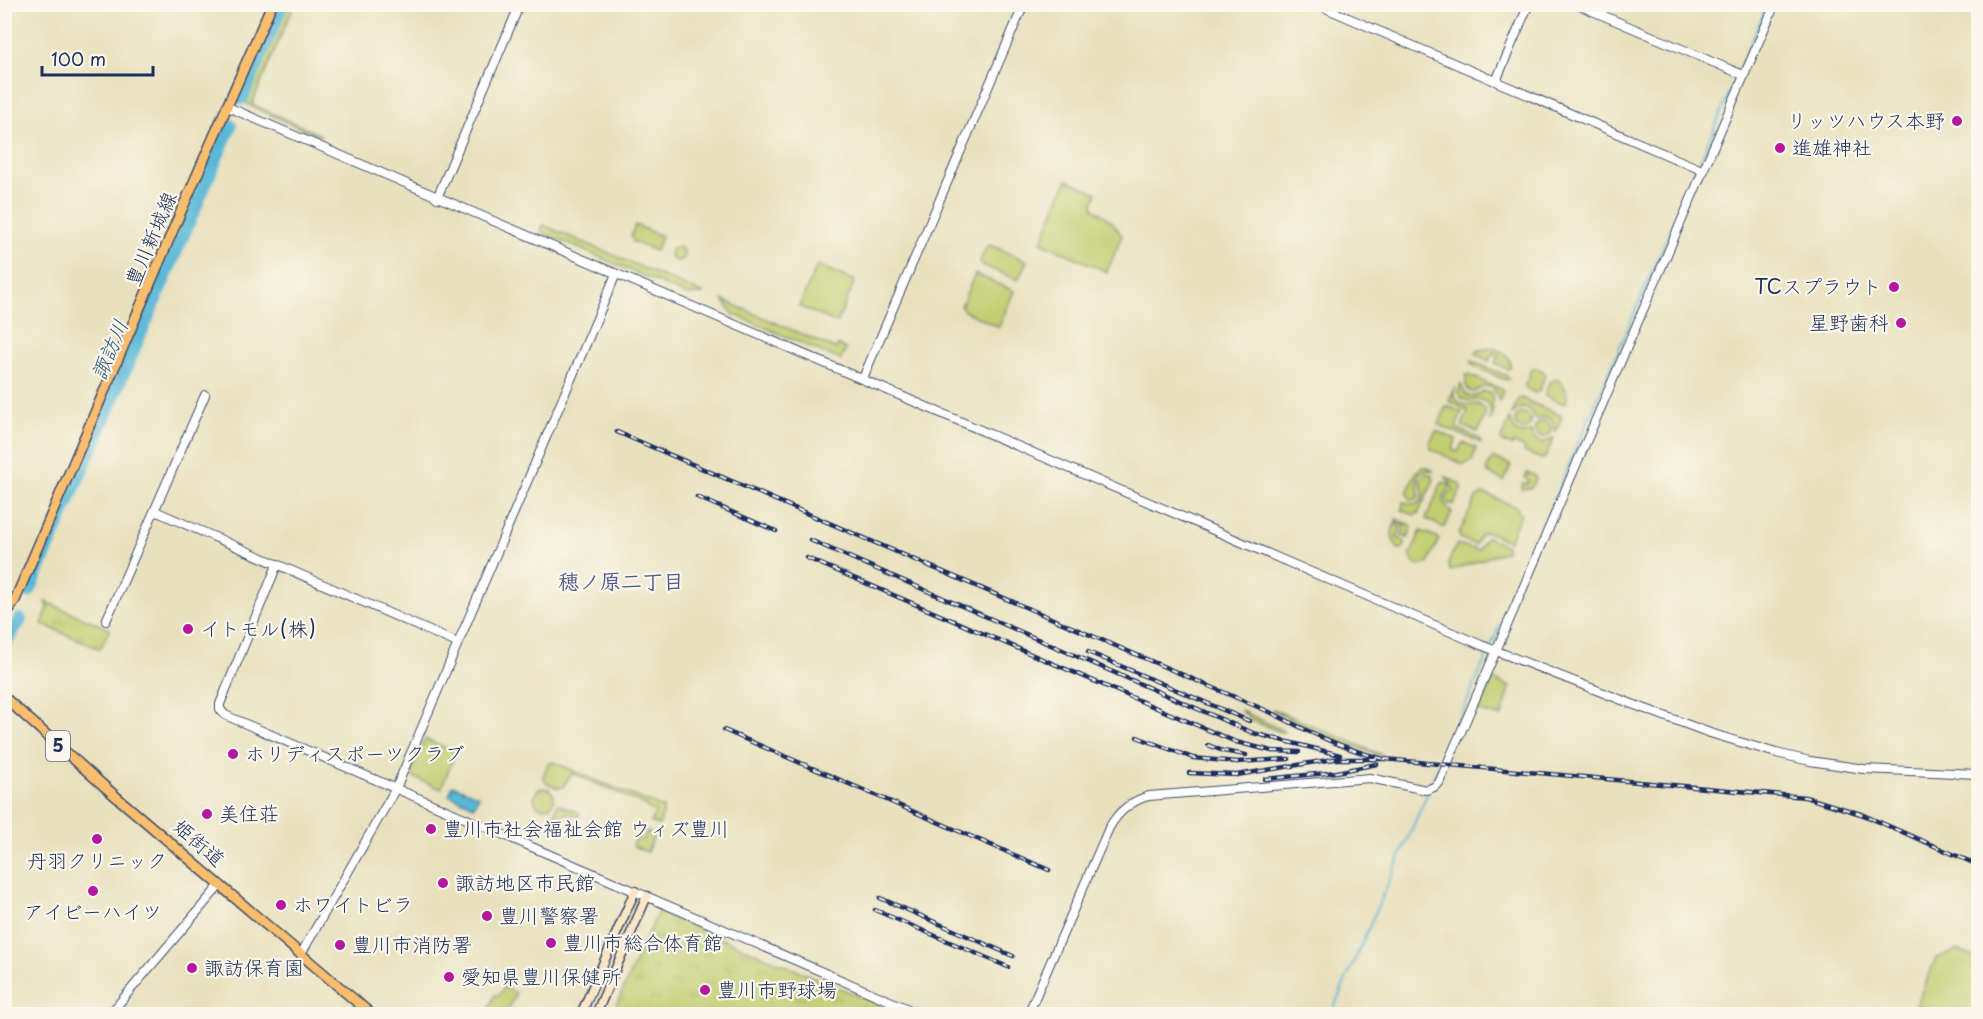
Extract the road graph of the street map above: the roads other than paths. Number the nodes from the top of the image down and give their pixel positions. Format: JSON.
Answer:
{"nodes":[{"id":1,"x":272,"y":4,"type":"edge"},
{"id":2,"x":520,"y":4,"type":"edge"},
{"id":3,"x":1023,"y":4,"type":"edge"},
{"id":4,"x":1317,"y":4,"type":"edge"},
{"id":5,"x":1529,"y":4,"type":"edge"},
{"id":6,"x":1576,"y":4,"type":"edge"},
{"id":7,"x":1775,"y":4,"type":"edge"},
{"id":8,"x":1743,"y":75,"type":"junction"},
{"id":9,"x":1496,"y":81,"type":"junction"},
{"id":10,"x":228,"y":107,"type":"junction"},
{"id":11,"x":1704,"y":171,"type":"junction"},
{"id":12,"x":437,"y":198,"type":"junction"},
{"id":13,"x":616,"y":273,"type":"junction"},
{"id":14,"x":863,"y":378,"type":"junction"},
{"id":15,"x":205,"y":395,"type":"dead end"},
{"id":16,"x":155,"y":512,"type":"junction"},
{"id":17,"x":277,"y":565,"type":"junction"},
{"id":18,"x":4,"y":618,"type":"edge"},
{"id":19,"x":106,"y":621,"type":"dead end"},
{"id":20,"x":457,"y":643,"type":"junction"},
{"id":21,"x":1497,"y":652,"type":"junction"},
{"id":22,"x":4,"y":698,"type":"edge"},
{"id":23,"x":1978,"y":774,"type":"edge"},
{"id":24,"x":396,"y":788,"type":"junction"},
{"id":25,"x":220,"y":885,"type":"junction"},
{"id":26,"x":635,"y":891,"type":"junction"},
{"id":27,"x":647,"y":896,"type":"junction"},
{"id":28,"x":301,"y":954,"type":"junction"},
{"id":29,"x":110,"y":1014,"type":"edge"},
{"id":30,"x":371,"y":1014,"type":"edge"},
{"id":31,"x":581,"y":1014,"type":"edge"},
{"id":32,"x":596,"y":1014,"type":"edge"},
{"id":33,"x":920,"y":1014,"type":"edge"},
{"id":34,"x":1029,"y":1014,"type":"edge"}],
"edges":[{"from":1,"to":10,"type":"main road","name":"豊川新城線"},
{"from":2,"to":12,"type":"street"},
{"from":3,"to":14,"type":"street"},
{"from":4,"to":9,"type":"street"},
{"from":5,"to":9,"type":"street"},
{"from":6,"to":8,"type":"street"},
{"from":7,"to":8,"type":"street"},
{"from":8,"to":11,"type":"street"},
{"from":9,"to":11,"type":"street"},
{"from":10,"to":12,"type":"street"},
{"from":10,"to":18,"type":"main road","name":"豊川新城線"},
{"from":11,"to":21,"type":"street"},
{"from":12,"to":13,"type":"street"},
{"from":13,"to":14,"type":"street"},
{"from":13,"to":20,"type":"street"},
{"from":14,"to":21,"type":"street"},
{"from":15,"to":16,"type":"street"},
{"from":16,"to":17,"type":"street"},
{"from":16,"to":19,"type":"street"},
{"from":17,"to":20,"type":"street"},
{"from":17,"to":24,"type":"street"},
{"from":20,"to":24,"type":"street"},
{"from":21,"to":23,"type":"street"},
{"from":21,"to":34,"type":"street"},
{"from":22,"to":25,"type":"main road","name":"姫街道","number":"5"},
{"from":24,"to":26,"type":"street"},
{"from":24,"to":28,"type":"street"},
{"from":25,"to":28,"type":"main road","name":"姫街道","number":"5"},
{"from":25,"to":29,"type":"street"},
{"from":26,"to":27,"type":"street"},
{"from":26,"to":31,"type":"main road"},
{"from":27,"to":32,"type":"main road"},
{"from":27,"to":33,"type":"street"},
{"from":28,"to":30,"type":"main road","name":"姫街道","number":"5"}]}
